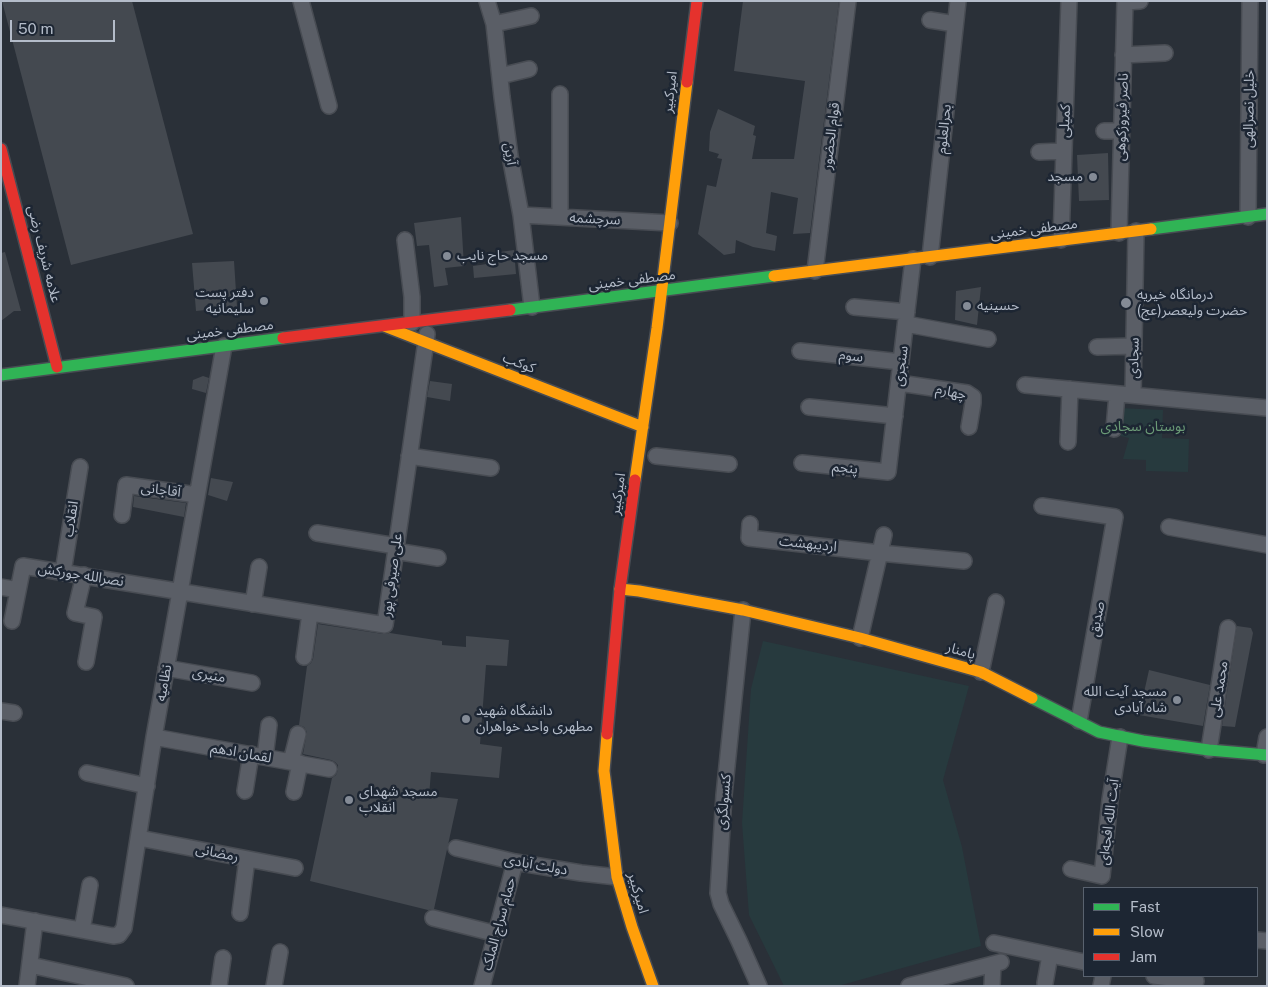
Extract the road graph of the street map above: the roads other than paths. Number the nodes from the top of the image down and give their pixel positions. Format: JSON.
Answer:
{"nodes":[{"id":1,"x":301,"y":1,"type":"edge"},
{"id":2,"x":487,"y":1,"type":"edge"},
{"id":3,"x":696,"y":1,"type":"edge"},
{"id":4,"x":848,"y":1,"type":"edge"},
{"id":5,"x":958,"y":1,"type":"edge"},
{"id":6,"x":1069,"y":1,"type":"edge"},
{"id":7,"x":1125,"y":1,"type":"edge"},
{"id":8,"x":1140,"y":1,"type":"edge"},
{"id":9,"x":1250,"y":1,"type":"edge"},
{"id":10,"x":531,"y":16,"type":"dead end"},
{"id":11,"x":930,"y":20,"type":"dead end"},
{"id":12,"x":494,"y":24,"type":"junction"},
{"id":13,"x":955,"y":24,"type":"junction"},
{"id":14,"x":1165,"y":53,"type":"dead end"},
{"id":15,"x":1124,"y":55,"type":"junction"},
{"id":16,"x":529,"y":69,"type":"dead end"},
{"id":17,"x":500,"y":76,"type":"junction"},
{"id":18,"x":560,"y":94,"type":"dead end"},
{"id":19,"x":329,"y":106,"type":"dead end"},
{"id":20,"x":1104,"y":131,"type":"dead end"},
{"id":21,"x":1121,"y":131,"type":"junction"},
{"id":22,"x":1,"y":149,"type":"edge"},
{"id":23,"x":1064,"y":151,"type":"junction"},
{"id":24,"x":1039,"y":152,"type":"dead end"},
{"id":25,"x":1267,"y":214,"type":"edge"},
{"id":26,"x":521,"y":215,"type":"junction"},
{"id":27,"x":560,"y":217,"type":"junction"},
{"id":28,"x":1248,"y":217,"type":"junction"},
{"id":29,"x":670,"y":223,"type":"junction"},
{"id":30,"x":1136,"y":231,"type":"junction"},
{"id":31,"x":1119,"y":233,"type":"junction"},
{"id":32,"x":405,"y":240,"type":"dead end"},
{"id":33,"x":1061,"y":240,"type":"junction"},
{"id":34,"x":930,"y":257,"type":"junction"},
{"id":35,"x":913,"y":259,"type":"junction"},
{"id":36,"x":816,"y":271,"type":"junction"},
{"id":37,"x":662,"y":291,"type":"junction"},
{"id":38,"x":532,"y":307,"type":"junction"},
{"id":39,"x":854,"y":307,"type":"dead end"},
{"id":40,"x":906,"y":318,"type":"junction"},
{"id":41,"x":429,"y":320,"type":"junction"},
{"id":42,"x":412,"y":323,"type":"junction"},
{"id":43,"x":384,"y":326,"type":"junction"},
{"id":44,"x":988,"y":338,"type":"dead end"},
{"id":45,"x":426,"y":342,"type":"junction"},
{"id":46,"x":224,"y":346,"type":"junction"},
{"id":47,"x":1134,"y":346,"type":"junction"},
{"id":48,"x":1097,"y":347,"type":"dead end"},
{"id":49,"x":800,"y":351,"type":"dead end"},
{"id":50,"x":901,"y":362,"type":"junction"},
{"id":51,"x":57,"y":367,"type":"junction"},
{"id":52,"x":1,"y":375,"type":"edge"},
{"id":53,"x":899,"y":383,"type":"junction"},
{"id":54,"x":1025,"y":385,"type":"dead end"},
{"id":55,"x":1070,"y":389,"type":"junction"},
{"id":56,"x":1117,"y":394,"type":"junction"},
{"id":57,"x":1133,"y":395,"type":"junction"},
{"id":58,"x":809,"y":407,"type":"dead end"},
{"id":59,"x":1267,"y":408,"type":"edge"},
{"id":60,"x":895,"y":416,"type":"junction"},
{"id":61,"x":643,"y":427,"type":"junction"},
{"id":62,"x":969,"y":427,"type":"dead end"},
{"id":63,"x":1114,"y":429,"type":"dead end"},
{"id":64,"x":1068,"y":442,"type":"dead end"},
{"id":65,"x":409,"y":456,"type":"junction"},
{"id":66,"x":656,"y":456,"type":"dead end"},
{"id":67,"x":802,"y":463,"type":"dead end"},
{"id":68,"x":729,"y":464,"type":"dead end"},
{"id":69,"x":80,"y":467,"type":"dead end"},
{"id":70,"x":491,"y":468,"type":"dead end"},
{"id":71,"x":888,"y":472,"type":"joint"},
{"id":72,"x":197,"y":495,"type":"junction"},
{"id":73,"x":1042,"y":506,"type":"dead end"},
{"id":74,"x":122,"y":515,"type":"dead end"},
{"id":75,"x":750,"y":524,"type":"dead end"},
{"id":76,"x":1169,"y":527,"type":"dead end"},
{"id":77,"x":317,"y":533,"type":"dead end"},
{"id":78,"x":884,"y":535,"type":"dead end"},
{"id":79,"x":1267,"y":545,"type":"edge"},
{"id":80,"x":395,"y":549,"type":"junction"},
{"id":81,"x":880,"y":553,"type":"junction"},
{"id":82,"x":438,"y":558,"type":"dead end"},
{"id":83,"x":964,"y":560,"type":"dead end"},
{"id":84,"x":259,"y":567,"type":"dead end"},
{"id":85,"x":63,"y":572,"type":"junction"},
{"id":86,"x":84,"y":575,"type":"junction"},
{"id":87,"x":1,"y":587,"type":"edge"},
{"id":88,"x":620,"y":589,"type":"junction"},
{"id":89,"x":18,"y":590,"type":"junction"},
{"id":90,"x":180,"y":591,"type":"junction"},
{"id":91,"x":996,"y":602,"type":"dead end"},
{"id":92,"x":253,"y":604,"type":"junction"},
{"id":93,"x":743,"y":610,"type":"junction"},
{"id":94,"x":310,"y":613,"type":"junction"},
{"id":95,"x":12,"y":621,"type":"dead end"},
{"id":96,"x":1228,"y":628,"type":"dead end"},
{"id":97,"x":860,"y":638,"type":"junction"},
{"id":98,"x":304,"y":657,"type":"dead end"},
{"id":99,"x":86,"y":662,"type":"dead end"},
{"id":100,"x":166,"y":668,"type":"junction"},
{"id":101,"x":982,"y":672,"type":"junction"},
{"id":102,"x":252,"y":683,"type":"dead end"},
{"id":103,"x":1079,"y":721,"type":"junction"},
{"id":104,"x":269,"y":725,"type":"dead end"},
{"id":105,"x":298,"y":734,"type":"dead end"},
{"id":106,"x":154,"y":737,"type":"junction"},
{"id":107,"x":1120,"y":737,"type":"junction"},
{"id":108,"x":1267,"y":737,"type":"edge"},
{"id":109,"x":1209,"y":750,"type":"junction"},
{"id":110,"x":1266,"y":755,"type":"edge"},
{"id":111,"x":258,"y":756,"type":"junction"},
{"id":112,"x":295,"y":763,"type":"junction"},
{"id":113,"x":329,"y":769,"type":"dead end"},
{"id":114,"x":87,"y":774,"type":"dead end"},
{"id":115,"x":147,"y":786,"type":"junction"},
{"id":116,"x":245,"y":791,"type":"dead end"},
{"id":117,"x":294,"y":792,"type":"dead end"},
{"id":118,"x":138,"y":838,"type":"junction"},
{"id":119,"x":456,"y":848,"type":"dead end"},
{"id":120,"x":248,"y":859,"type":"junction"},
{"id":121,"x":515,"y":862,"type":"junction"},
{"id":122,"x":295,"y":868,"type":"dead end"},
{"id":123,"x":1071,"y":869,"type":"dead end"},
{"id":124,"x":617,"y":877,"type":"junction"},
{"id":125,"x":90,"y":886,"type":"dead end"},
{"id":126,"x":240,"y":913,"type":"dead end"},
{"id":127,"x":1,"y":915,"type":"edge"},
{"id":128,"x":433,"y":918,"type":"dead end"},
{"id":129,"x":35,"y":921,"type":"junction"},
{"id":130,"x":82,"y":930,"type":"junction"},
{"id":131,"x":497,"y":934,"type":"junction"},
{"id":132,"x":994,"y":944,"type":"dead end"},
{"id":133,"x":280,"y":952,"type":"dead end"},
{"id":134,"x":1050,"y":955,"type":"junction"},
{"id":135,"x":223,"y":958,"type":"dead end"},
{"id":136,"x":1083,"y":962,"type":"edge"},
{"id":137,"x":30,"y":965,"type":"junction"},
{"id":138,"x":1156,"y":979,"type":"edge"},
{"id":139,"x":84,"y":981,"type":"edge"},
{"id":140,"x":1196,"y":981,"type":"dead end"},
{"id":141,"x":1045,"y":983,"type":"dead end"},
{"id":142,"x":27,"y":986,"type":"edge"},
{"id":143,"x":126,"y":986,"type":"edge"},
{"id":144,"x":219,"y":986,"type":"edge"},
{"id":145,"x":274,"y":986,"type":"edge"},
{"id":146,"x":482,"y":986,"type":"edge"},
{"id":147,"x":653,"y":986,"type":"edge"},
{"id":148,"x":759,"y":986,"type":"edge"},
{"id":149,"x":909,"y":986,"type":"edge"},
{"id":150,"x":992,"y":986,"type":"edge"}],
"edges":[{"from":1,"to":19,"type":"street"},
{"from":2,"to":12,"type":"street","name":"آرین"},
{"from":3,"to":29,"type":"main road","name":"امیرکبیر"},
{"from":4,"to":36,"type":"street","name":"قوام الحضور"},
{"from":5,"to":13,"type":"street","name":"بحرالعلوم"},
{"from":6,"to":23,"type":"street","name":"کمیلی"},
{"from":7,"to":8,"type":"street"},
{"from":7,"to":15,"type":"street","name":"ناصر فیروزکوهی"},
{"from":9,"to":28,"type":"street","name":"خلیل نصرالهی"},
{"from":10,"to":12,"type":"street"},
{"from":11,"to":13,"type":"street"},
{"from":12,"to":17,"type":"street","name":"آرین"},
{"from":13,"to":34,"type":"street","name":"بحرالعلوم"},
{"from":14,"to":15,"type":"street"},
{"from":15,"to":21,"type":"street","name":"ناصر فیروزکوهی"},
{"from":16,"to":17,"type":"street"},
{"from":17,"to":26,"type":"street","name":"آرین"},
{"from":18,"to":27,"type":"street"},
{"from":20,"to":21,"type":"street"},
{"from":21,"to":31,"type":"street","name":"ناصر فیروزکوهی"},
{"from":22,"to":51,"type":"main road","name":"علامه شریف رضی"},
{"from":23,"to":24,"type":"street"},
{"from":23,"to":33,"type":"street","name":"کمیلی"},
{"from":25,"to":28,"type":"main road","name":"مصطفی خمینی"},
{"from":26,"to":27,"type":"street","name":"سرچشمه"},
{"from":26,"to":38,"type":"street","name":"آرین"},
{"from":27,"to":29,"type":"street","name":"سرچشمه"},
{"from":28,"to":30,"type":"main road","name":"مصطفی خمینی"},
{"from":29,"to":37,"type":"main road","name":"امیرکبیر"},
{"from":30,"to":31,"type":"main road","name":"مصطفی خمینی"},
{"from":30,"to":47,"type":"street","name":"سجادی"},
{"from":31,"to":33,"type":"main road","name":"مصطفی خمینی"},
{"from":32,"to":42,"type":"street"},
{"from":33,"to":34,"type":"main road","name":"مصطفی خمینی"},
{"from":34,"to":35,"type":"main road","name":"مصطفی خمینی"},
{"from":35,"to":36,"type":"main road","name":"مصطفی خمینی"},
{"from":35,"to":40,"type":"street","name":"سنجری"},
{"from":36,"to":37,"type":"main road","name":"مصطفی خمینی"},
{"from":37,"to":38,"type":"main road","name":"مصطفی خمینی"},
{"from":37,"to":61,"type":"main road","name":"امیرکبیر"},
{"from":38,"to":41,"type":"main road","name":"مصطفی خمینی"},
{"from":39,"to":40,"type":"street"},
{"from":40,"to":44,"type":"street"},
{"from":40,"to":50,"type":"street","name":"سنجری"},
{"from":41,"to":42,"type":"main road","name":"مصطفی خمینی"},
{"from":41,"to":45,"type":"street","name":"علی صیرفی پور"},
{"from":42,"to":43,"type":"main road","name":"مصطفی خمینی"},
{"from":43,"to":45,"type":"main road","name":"کوکب"},
{"from":43,"to":46,"type":"main road","name":"مصطفی خمینی"},
{"from":45,"to":61,"type":"main road","name":"کوکب"},
{"from":45,"to":65,"type":"street","name":"علی صیرفی پور"},
{"from":46,"to":51,"type":"main road","name":"مصطفی خمینی"},
{"from":46,"to":72,"type":"street","name":"نظامیه"},
{"from":47,"to":48,"type":"street"},
{"from":47,"to":57,"type":"street","name":"سجادی"},
{"from":49,"to":50,"type":"street","name":"سوم"},
{"from":50,"to":53,"type":"street","name":"سنجری"},
{"from":51,"to":52,"type":"main road","name":"مصطفی خمینی"},
{"from":53,"to":60,"type":"street","name":"سنجری"},
{"from":53,"to":62,"type":"street","name":"چهارم"},
{"from":54,"to":55,"type":"street","name":"سجادی"},
{"from":55,"to":56,"type":"street","name":"سجادی"},
{"from":55,"to":64,"type":"street"},
{"from":56,"to":57,"type":"street","name":"سجادی"},
{"from":56,"to":63,"type":"street"},
{"from":57,"to":59,"type":"street","name":"سجادی"},
{"from":58,"to":60,"type":"street"},
{"from":60,"to":71,"type":"street","name":"سنجری"},
{"from":61,"to":88,"type":"main road","name":"امیرکبیر"},
{"from":65,"to":70,"type":"street"},
{"from":65,"to":80,"type":"street","name":"علی صیرفی پور"},
{"from":66,"to":68,"type":"street"},
{"from":67,"to":71,"type":"street","name":"پنجم"},
{"from":69,"to":85,"type":"street","name":"انقلاب"},
{"from":72,"to":74,"type":"street","name":"آقاجانی"},
{"from":72,"to":90,"type":"street","name":"نظامیه"},
{"from":73,"to":103,"type":"street","name":"صدیق"},
{"from":75,"to":81,"type":"street","name":"اردیبهشت"},
{"from":76,"to":79,"type":"street"},
{"from":77,"to":80,"type":"street"},
{"from":78,"to":81,"type":"street"},
{"from":80,"to":82,"type":"street"},
{"from":80,"to":94,"type":"street","name":"علی صیرفی پور"},
{"from":81,"to":83,"type":"street","name":"اردیبهشت"},
{"from":81,"to":97,"type":"street"},
{"from":84,"to":92,"type":"street"},
{"from":85,"to":86,"type":"street","name":"نصرالله جورکش"},
{"from":85,"to":89,"type":"street","name":"نصرالله جورکش"},
{"from":86,"to":90,"type":"street","name":"نصرالله جورکش"},
{"from":86,"to":99,"type":"street"},
{"from":87,"to":89,"type":"street"},
{"from":88,"to":93,"type":"main road","name":"پامنار"},
{"from":88,"to":124,"type":"main road","name":"امیرکبیر"},
{"from":89,"to":95,"type":"street"},
{"from":90,"to":92,"type":"street","name":"علی صیرفی پور"},
{"from":90,"to":100,"type":"street","name":"نظامیه"},
{"from":91,"to":101,"type":"street"},
{"from":92,"to":94,"type":"street","name":"علی صیرفی پور"},
{"from":93,"to":97,"type":"main road","name":"پامنار"},
{"from":93,"to":148,"type":"street","name":"کنسولگری"},
{"from":94,"to":98,"type":"street"},
{"from":96,"to":109,"type":"street","name":"محمد علی"},
{"from":97,"to":101,"type":"main road","name":"پامنار"},
{"from":100,"to":102,"type":"street","name":"منیری"},
{"from":100,"to":106,"type":"street","name":"نظامیه"},
{"from":101,"to":103,"type":"main road","name":"پامنار"},
{"from":103,"to":107,"type":"main road","name":"پامنار"},
{"from":104,"to":111,"type":"street"},
{"from":105,"to":112,"type":"street"},
{"from":106,"to":111,"type":"street","name":"لقمان ادهم"},
{"from":106,"to":115,"type":"street","name":"نظامیه"},
{"from":107,"to":109,"type":"main road","name":"پامنار"},
{"from":107,"to":123,"type":"street","name":"آیت الله افجه‌ای"},
{"from":108,"to":110,"type":"street"},
{"from":109,"to":110,"type":"main road","name":"پامنار"},
{"from":111,"to":112,"type":"street","name":"لقمان ادهم"},
{"from":111,"to":116,"type":"street"},
{"from":112,"to":113,"type":"street","name":"لقمان ادهم"},
{"from":112,"to":117,"type":"street"},
{"from":114,"to":115,"type":"street"},
{"from":115,"to":118,"type":"street","name":"نظامیه"},
{"from":118,"to":120,"type":"street","name":"رمضانی"},
{"from":118,"to":130,"type":"street","name":"نظامیه"},
{"from":119,"to":121,"type":"street","name":"دولت آبادی"},
{"from":120,"to":122,"type":"street","name":"رمضانی"},
{"from":120,"to":126,"type":"street"},
{"from":121,"to":124,"type":"street","name":"دولت آبادی"},
{"from":121,"to":131,"type":"street","name":"حمام سراج الملک"},
{"from":124,"to":147,"type":"main road","name":"امیرکبیر"},
{"from":125,"to":130,"type":"street"},
{"from":127,"to":129,"type":"street","name":"نظامیه"},
{"from":128,"to":131,"type":"street"},
{"from":129,"to":130,"type":"street","name":"نظامیه"},
{"from":129,"to":137,"type":"street"},
{"from":131,"to":146,"type":"street","name":"حمام سراج الملک"},
{"from":132,"to":134,"type":"street"},
{"from":133,"to":145,"type":"street"},
{"from":134,"to":136,"type":"street"},
{"from":134,"to":141,"type":"street"},
{"from":135,"to":144,"type":"street"},
{"from":137,"to":139,"type":"street"},
{"from":137,"to":142,"type":"street"},
{"from":138,"to":140,"type":"street"},
{"from":139,"to":143,"type":"street"},
{"from":149,"to":150,"type":"street"}]}
